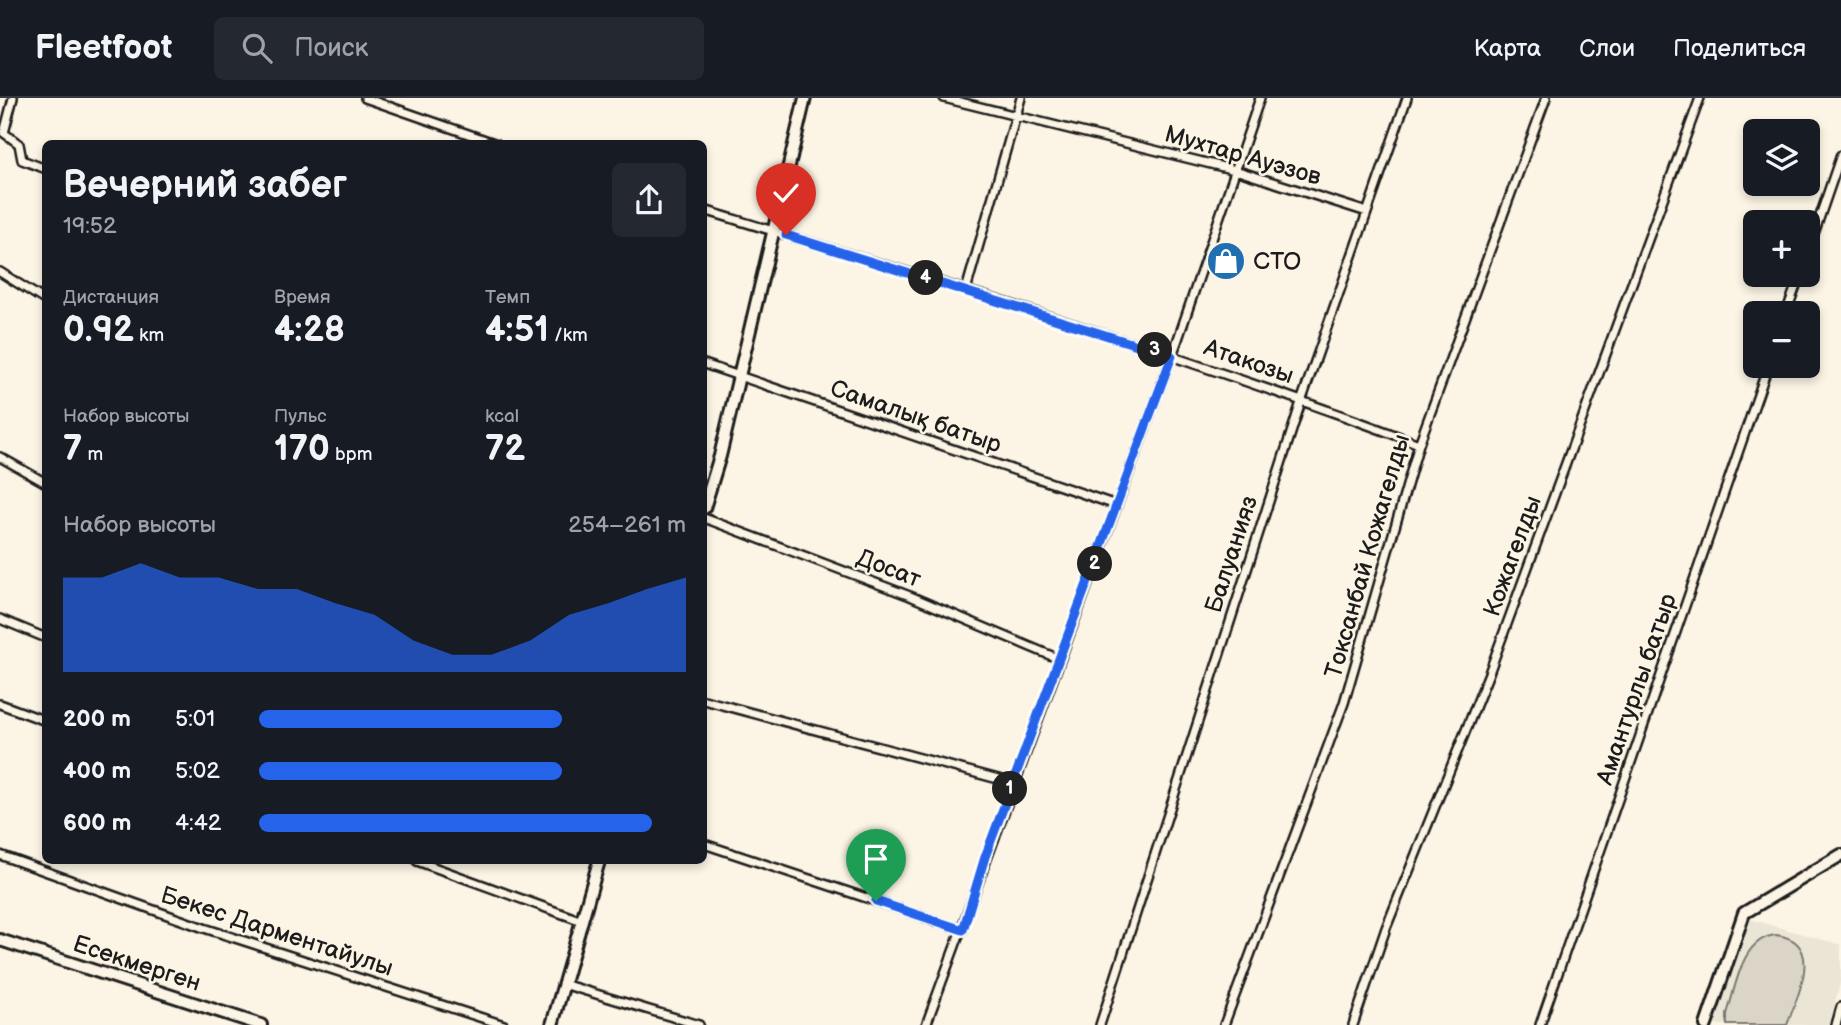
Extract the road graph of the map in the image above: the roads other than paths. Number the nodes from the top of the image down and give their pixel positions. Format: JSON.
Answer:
{"nodes":[{"id":1,"x":13,"y":98,"type":"edge"},
{"id":2,"x":365,"y":98,"type":"edge"},
{"id":3,"x":805,"y":98,"type":"edge"},
{"id":4,"x":944,"y":98,"type":"edge"},
{"id":5,"x":1021,"y":98,"type":"edge"},
{"id":6,"x":1260,"y":98,"type":"edge"},
{"id":7,"x":1407,"y":98,"type":"edge"},
{"id":8,"x":1546,"y":98,"type":"edge"},
{"id":9,"x":1700,"y":98,"type":"edge"},
{"id":10,"x":1016,"y":116,"type":"junction"},
{"id":11,"x":486,"y":140,"type":"edge"},
{"id":12,"x":1841,"y":155,"type":"edge"},
{"id":13,"x":42,"y":167,"type":"edge"},
{"id":14,"x":1236,"y":170,"type":"junction"},
{"id":15,"x":707,"y":211,"type":"edge"},
{"id":16,"x":1367,"y":212,"type":"junction"},
{"id":17,"x":1820,"y":216,"type":"edge"},
{"id":18,"x":773,"y":231,"type":"junction"},
{"id":19,"x":0,"y":272,"type":"edge"},
{"id":20,"x":966,"y":290,"type":"junction"},
{"id":21,"x":42,"y":298,"type":"edge"},
{"id":22,"x":1172,"y":356,"type":"junction"},
{"id":23,"x":707,"y":365,"type":"edge"},
{"id":24,"x":739,"y":375,"type":"junction"},
{"id":25,"x":1764,"y":378,"type":"edge"},
{"id":26,"x":1302,"y":399,"type":"junction"},
{"id":27,"x":1419,"y":444,"type":"junction"},
{"id":28,"x":0,"y":457,"type":"edge"},
{"id":29,"x":42,"y":482,"type":"edge"},
{"id":30,"x":707,"y":497,"type":"edge"},
{"id":31,"x":1116,"y":505,"type":"junction"},
{"id":32,"x":707,"y":518,"type":"edge"},
{"id":33,"x":0,"y":619,"type":"edge"},
{"id":34,"x":42,"y":636,"type":"edge"},
{"id":35,"x":1059,"y":659,"type":"junction"},
{"id":36,"x":707,"y":701,"type":"edge"},
{"id":37,"x":0,"y":705,"type":"edge"},
{"id":38,"x":42,"y":720,"type":"edge"},
{"id":39,"x":1013,"y":783,"type":"junction"},
{"id":40,"x":707,"y":845,"type":"edge"},
{"id":41,"x":0,"y":855,"type":"edge"},
{"id":42,"x":1841,"y":855,"type":"edge"},
{"id":43,"x":425,"y":864,"type":"edge"},
{"id":44,"x":598,"y":864,"type":"edge"},
{"id":45,"x":582,"y":921,"type":"junction"},
{"id":46,"x":963,"y":930,"type":"junction"},
{"id":47,"x":0,"y":940,"type":"edge"},
{"id":48,"x":563,"y":984,"type":"junction"},
{"id":49,"x":1841,"y":1007,"type":"edge"},
{"id":50,"x":261,"y":1025,"type":"edge"},
{"id":51,"x":504,"y":1025,"type":"edge"},
{"id":52,"x":552,"y":1025,"type":"edge"},
{"id":53,"x":699,"y":1025,"type":"edge"},
{"id":54,"x":926,"y":1025,"type":"edge"},
{"id":55,"x":1100,"y":1025,"type":"edge"},
{"id":56,"x":1224,"y":1025,"type":"edge"},
{"id":57,"x":1353,"y":1025,"type":"edge"},
{"id":58,"x":1540,"y":1025,"type":"edge"},
{"id":59,"x":1706,"y":1025,"type":"edge"},
{"id":60,"x":1836,"y":1025,"type":"edge"}],
"edges":[{"from":1,"to":13,"type":"street"},
{"from":2,"to":11,"type":"street"},
{"from":3,"to":18,"type":"street"},
{"from":4,"to":10,"type":"street","name":"Мухтар Ауэзов"},
{"from":5,"to":10,"type":"street"},
{"from":6,"to":14,"type":"street"},
{"from":7,"to":16,"type":"street","name":"Балуанияз"},
{"from":8,"to":27,"type":"street","name":"Токсанбай Кожагелды"},
{"from":9,"to":57,"type":"street","name":"Кожагелды"},
{"from":10,"to":14,"type":"street","name":"Мухтар Ауэзов"},
{"from":10,"to":20,"type":"street"},
{"from":12,"to":17,"type":"street"},
{"from":14,"to":16,"type":"street","name":"Мухтар Ауэзов"},
{"from":14,"to":22,"type":"street"},
{"from":15,"to":18,"type":"street","name":"Атакозы"},
{"from":16,"to":26,"type":"street","name":"Балуанияз"},
{"from":18,"to":20,"type":"street","name":"Атакозы"},
{"from":18,"to":24,"type":"street"},
{"from":19,"to":21,"type":"street"},
{"from":20,"to":22,"type":"street","name":"Атакозы"},
{"from":22,"to":26,"type":"street","name":"Атакозы"},
{"from":22,"to":31,"type":"street"},
{"from":23,"to":24,"type":"street","name":"Самалық батыр"},
{"from":24,"to":30,"type":"street"},
{"from":24,"to":31,"type":"street","name":"Самалық батыр"},
{"from":25,"to":58,"type":"street","name":"Амантурлы батыр"},
{"from":26,"to":27,"type":"street","name":"Атакозы"},
{"from":26,"to":55,"type":"street","name":"Балуанияз"},
{"from":27,"to":56,"type":"street","name":"Токсанбай Кожагелды"},
{"from":28,"to":29,"type":"street"},
{"from":31,"to":35,"type":"street"},
{"from":32,"to":35,"type":"street","name":"Досат"},
{"from":33,"to":34,"type":"street"},
{"from":35,"to":39,"type":"street"},
{"from":36,"to":39,"type":"street"},
{"from":37,"to":38,"type":"street"},
{"from":39,"to":46,"type":"street"},
{"from":40,"to":46,"type":"street"},
{"from":41,"to":51,"type":"street","name":"Бекес Дарментайулы"},
{"from":42,"to":59,"type":"street"},
{"from":43,"to":45,"type":"street"},
{"from":44,"to":45,"type":"street"},
{"from":45,"to":48,"type":"street"},
{"from":46,"to":54,"type":"street"},
{"from":47,"to":50,"type":"street","name":"Eсекмерген"},
{"from":48,"to":52,"type":"street"},
{"from":48,"to":53,"type":"street"},
{"from":49,"to":60,"type":"street"}]}
